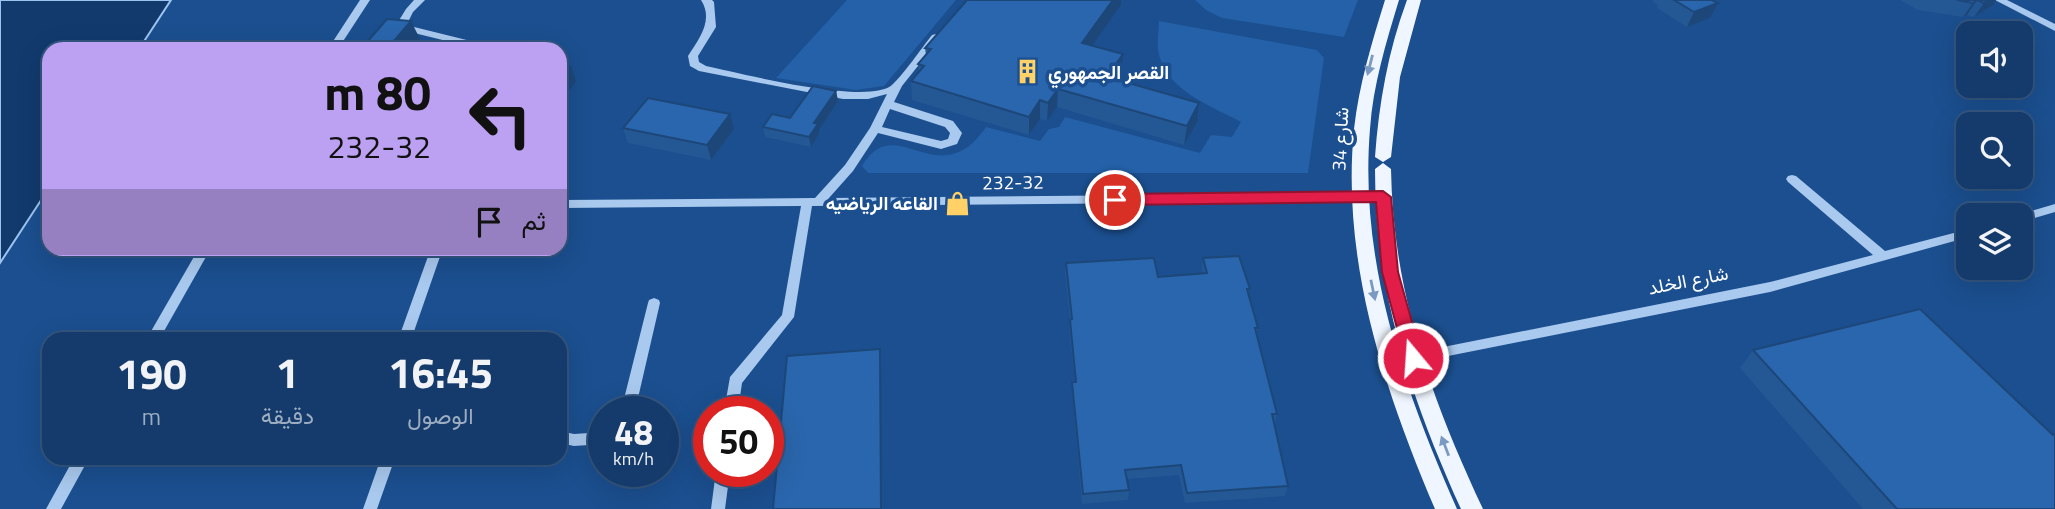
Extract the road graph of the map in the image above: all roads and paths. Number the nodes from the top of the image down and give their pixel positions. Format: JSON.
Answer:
{"nodes":[{"id":1,"x":365,"y":0,"type":"edge"},
{"id":2,"x":420,"y":0,"type":"edge"},
{"id":3,"x":706,"y":0,"type":"edge"},
{"id":4,"x":1392,"y":0,"type":"edge"},
{"id":5,"x":1414,"y":0,"type":"edge"},
{"id":6,"x":2000,"y":0,"type":"edge"},
{"id":7,"x":2016,"y":0,"type":"edge"},
{"id":8,"x":2055,"y":20,"type":"edge"},
{"id":9,"x":2055,"y":28,"type":"edge"},
{"id":10,"x":943,"y":29,"type":"edge"},
{"id":11,"x":338,"y":42,"type":"edge"},
{"id":12,"x":463,"y":42,"type":"edge"},
{"id":13,"x":895,"y":89,"type":"junction"},
{"id":14,"x":887,"y":104,"type":"junction"},
{"id":15,"x":875,"y":129,"type":"junction"},
{"id":16,"x":1791,"y":179,"type":"dead end"},
{"id":17,"x":1359,"y":197,"type":"junction"},
{"id":18,"x":1383,"y":197,"type":"junction"},
{"id":19,"x":812,"y":203,"type":"junction"},
{"id":20,"x":567,"y":204,"type":"edge"},
{"id":21,"x":2055,"y":208,"type":"edge"},
{"id":22,"x":2033,"y":214,"type":"edge"},
{"id":23,"x":1956,"y":237,"type":"edge"},
{"id":24,"x":200,"y":256,"type":"edge"},
{"id":25,"x":435,"y":256,"type":"edge"},
{"id":26,"x":1884,"y":257,"type":"junction"},
{"id":27,"x":654,"y":303,"type":"dead end"},
{"id":28,"x":157,"y":332,"type":"edge"},
{"id":29,"x":407,"y":332,"type":"edge"},
{"id":30,"x":1413,"y":358,"type":"junction"},
{"id":31,"x":1391,"y":365,"type":"junction"},
{"id":32,"x":632,"y":396,"type":"edge"},
{"id":33,"x":733,"y":396,"type":"edge"},
{"id":34,"x":567,"y":438,"type":"edge"},
{"id":35,"x":588,"y":439,"type":"edge"},
{"id":36,"x":78,"y":465,"type":"edge"},
{"id":37,"x":386,"y":465,"type":"edge"},
{"id":38,"x":721,"y":487,"type":"edge"},
{"id":39,"x":53,"y":509,"type":"edge"},
{"id":40,"x":370,"y":509,"type":"edge"},
{"id":41,"x":718,"y":509,"type":"edge"},
{"id":42,"x":1446,"y":509,"type":"edge"},
{"id":43,"x":1472,"y":509,"type":"edge"}],
"edges":[{"from":1,"to":11,"type":"street"},
{"from":2,"to":12,"type":"street"},
{"from":3,"to":13,"type":"street"},
{"from":4,"to":17,"type":"main road","name":"شارع 34","one_way":true},
{"from":5,"to":18,"type":"main road"},
{"from":6,"to":9,"type":"street"},
{"from":7,"to":8,"type":"street"},
{"from":10,"to":13,"type":"street"},
{"from":13,"to":14,"type":"street"},
{"from":14,"to":15,"type":"street"},
{"from":14,"to":15,"type":"street"},
{"from":15,"to":19,"type":"street"},
{"from":16,"to":26,"type":"street"},
{"from":17,"to":18,"type":"street","name":"232-32"},
{"from":17,"to":19,"type":"street","name":"232-32"},
{"from":17,"to":31,"type":"main road","name":"شارع 34","one_way":true},
{"from":18,"to":30,"type":"main road"},
{"from":19,"to":20,"type":"street","name":"232-32"},
{"from":19,"to":33,"type":"street"},
{"from":21,"to":22,"type":"street"},
{"from":23,"to":26,"type":"street","name":"شارع الخلد"},
{"from":24,"to":28,"type":"street"},
{"from":25,"to":29,"type":"street"},
{"from":26,"to":30,"type":"street","name":"شارع الخلد"},
{"from":27,"to":32,"type":"street"},
{"from":30,"to":31,"type":"street","name":"شارع الخلد"},
{"from":43,"to":30,"type":"main road","one_way":true},
{"from":31,"to":42,"type":"main road"},
{"from":34,"to":35,"type":"street"},
{"from":36,"to":39,"type":"street"},
{"from":37,"to":40,"type":"street"},
{"from":38,"to":41,"type":"street"}]}
